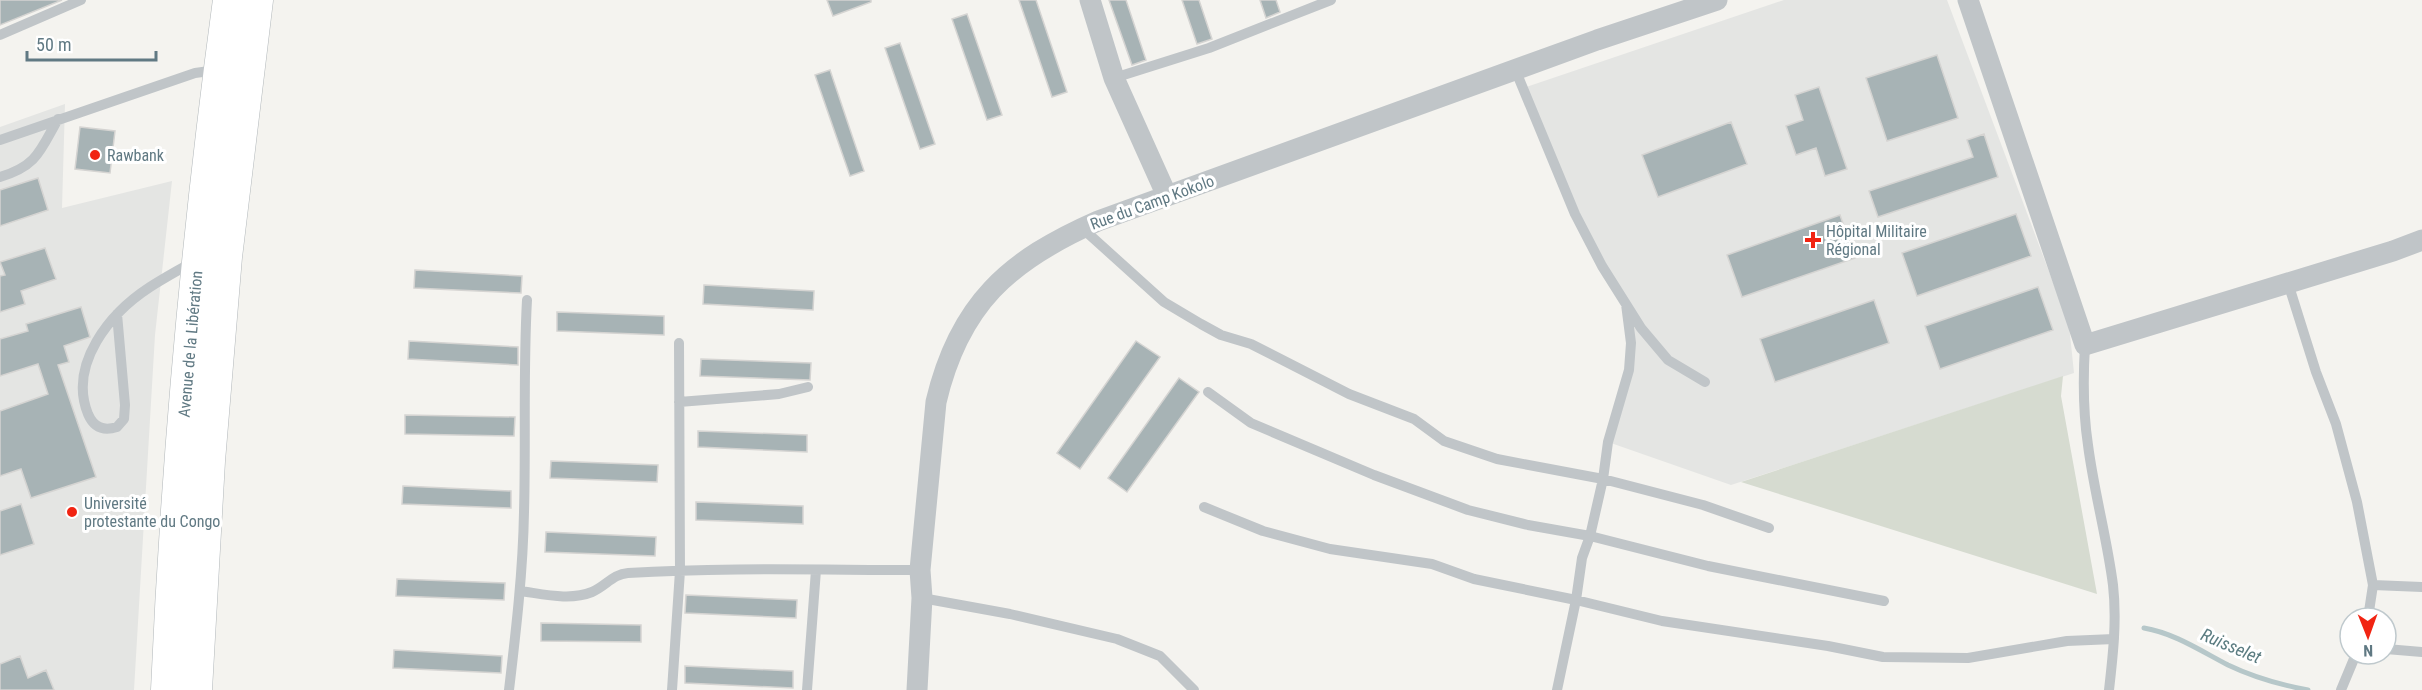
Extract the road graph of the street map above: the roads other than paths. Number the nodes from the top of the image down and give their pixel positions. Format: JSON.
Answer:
{"nodes":[{"id":1,"x":81,"y":0,"type":"edge"},
{"id":2,"x":229,"y":0,"type":"edge"},
{"id":3,"x":257,"y":0,"type":"edge"},
{"id":4,"x":1090,"y":0,"type":"edge"},
{"id":5,"x":1331,"y":0,"type":"edge"},
{"id":6,"x":1717,"y":0,"type":"edge"},
{"id":7,"x":1968,"y":0,"type":"edge"},
{"id":8,"x":0,"y":35,"type":"edge"},
{"id":9,"x":1515,"y":69,"type":"junction"},
{"id":10,"x":220,"y":70,"type":"junction"},
{"id":11,"x":1114,"y":78,"type":"junction"},
{"id":12,"x":58,"y":119,"type":"junction"},
{"id":13,"x":0,"y":140,"type":"edge"},
{"id":14,"x":0,"y":177,"type":"edge"},
{"id":15,"x":1167,"y":196,"type":"junction"},
{"id":16,"x":1082,"y":228,"type":"junction"},
{"id":17,"x":2422,"y":240,"type":"edge"},
{"id":18,"x":198,"y":259,"type":"junction"},
{"id":19,"x":2288,"y":283,"type":"junction"},
{"id":20,"x":527,"y":300,"type":"dead end"},
{"id":21,"x":1626,"y":304,"type":"junction"},
{"id":22,"x":117,"y":315,"type":"junction"},
{"id":23,"x":679,"y":343,"type":"dead end"},
{"id":24,"x":2085,"y":345,"type":"junction"},
{"id":25,"x":1706,"y":382,"type":"dead end"},
{"id":26,"x":808,"y":387,"type":"dead end"},
{"id":27,"x":1208,"y":392,"type":"dead end"},
{"id":28,"x":679,"y":402,"type":"junction"},
{"id":29,"x":1603,"y":479,"type":"junction"},
{"id":30,"x":1204,"y":507,"type":"dead end"},
{"id":31,"x":1768,"y":528,"type":"dead end"},
{"id":32,"x":1590,"y":536,"type":"junction"},
{"id":33,"x":816,"y":570,"type":"junction"},
{"id":34,"x":921,"y":570,"type":"junction"},
{"id":35,"x":680,"y":571,"type":"junction"},
{"id":36,"x":2373,"y":585,"type":"junction"},
{"id":37,"x":2422,"y":587,"type":"edge"},
{"id":38,"x":520,"y":591,"type":"junction"},
{"id":39,"x":922,"y":598,"type":"junction"},
{"id":40,"x":1576,"y":600,"type":"junction"},
{"id":41,"x":1884,"y":601,"type":"dead end"},
{"id":42,"x":2370,"y":606,"type":"edge"},
{"id":43,"x":2114,"y":639,"type":"junction"},
{"id":44,"x":2398,"y":650,"type":"edge"},
{"id":45,"x":2422,"y":652,"type":"edge"},
{"id":46,"x":2351,"y":666,"type":"edge"},
{"id":47,"x":167,"y":690,"type":"edge"},
{"id":48,"x":196,"y":690,"type":"edge"},
{"id":49,"x":509,"y":690,"type":"edge"},
{"id":50,"x":672,"y":690,"type":"edge"},
{"id":51,"x":807,"y":690,"type":"edge"},
{"id":52,"x":917,"y":690,"type":"edge"},
{"id":53,"x":1194,"y":690,"type":"edge"},
{"id":54,"x":1557,"y":690,"type":"edge"},
{"id":55,"x":2109,"y":690,"type":"edge"},
{"id":56,"x":2341,"y":690,"type":"edge"}],
"edges":[{"from":1,"to":8,"type":"lane"},
{"from":2,"to":10,"type":"main road","name":"Avenue de la Libération"},
{"from":3,"to":48,"type":"main road","name":"Avenue de la Libération"},
{"from":4,"to":11,"type":"street"},
{"from":5,"to":11,"type":"lane"},
{"from":6,"to":9,"type":"street","name":"Rue du Camp Kokolo"},
{"from":7,"to":24,"type":"street"},
{"from":9,"to":15,"type":"street","name":"Rue du Camp Kokolo"},
{"from":9,"to":21,"type":"lane"},
{"from":10,"to":12,"type":"lane"},
{"from":10,"to":18,"type":"main road","name":"Avenue de la Libération"},
{"from":11,"to":15,"type":"street"},
{"from":12,"to":13,"type":"lane"},
{"from":12,"to":14,"type":"lane"},
{"from":15,"to":16,"type":"street","name":"Rue du Camp Kokolo"},
{"from":16,"to":29,"type":"lane"},
{"from":16,"to":34,"type":"street","name":"Rue du Camp Kokolo"},
{"from":17,"to":19,"type":"street"},
{"from":18,"to":22,"type":"lane"},
{"from":18,"to":47,"type":"main road","name":"Avenue de la Libération"},
{"from":19,"to":24,"type":"street"},
{"from":19,"to":36,"type":"lane"},
{"from":20,"to":38,"type":"lane"},
{"from":21,"to":25,"type":"lane"},
{"from":21,"to":29,"type":"lane"},
{"from":22,"to":22,"type":"lane"},
{"from":23,"to":28,"type":"lane"},
{"from":24,"to":43,"type":"lane"},
{"from":26,"to":28,"type":"lane"},
{"from":27,"to":32,"type":"lane"},
{"from":28,"to":35,"type":"lane"},
{"from":29,"to":31,"type":"lane"},
{"from":29,"to":32,"type":"lane"},
{"from":30,"to":40,"type":"lane"},
{"from":32,"to":40,"type":"lane"},
{"from":32,"to":41,"type":"lane"},
{"from":33,"to":34,"type":"lane"},
{"from":33,"to":35,"type":"lane"},
{"from":33,"to":51,"type":"lane"},
{"from":34,"to":39,"type":"street","name":"Rue du Camp Kokolo"},
{"from":35,"to":38,"type":"lane"},
{"from":35,"to":50,"type":"lane"},
{"from":36,"to":37,"type":"lane"},
{"from":36,"to":42,"type":"lane"},
{"from":38,"to":49,"type":"lane"},
{"from":39,"to":52,"type":"street","name":"Rue du Camp Kokolo"},
{"from":39,"to":53,"type":"lane"},
{"from":40,"to":43,"type":"lane"},
{"from":40,"to":54,"type":"lane"},
{"from":43,"to":55,"type":"lane"},
{"from":44,"to":45,"type":"lane"},
{"from":46,"to":56,"type":"lane"}]}
